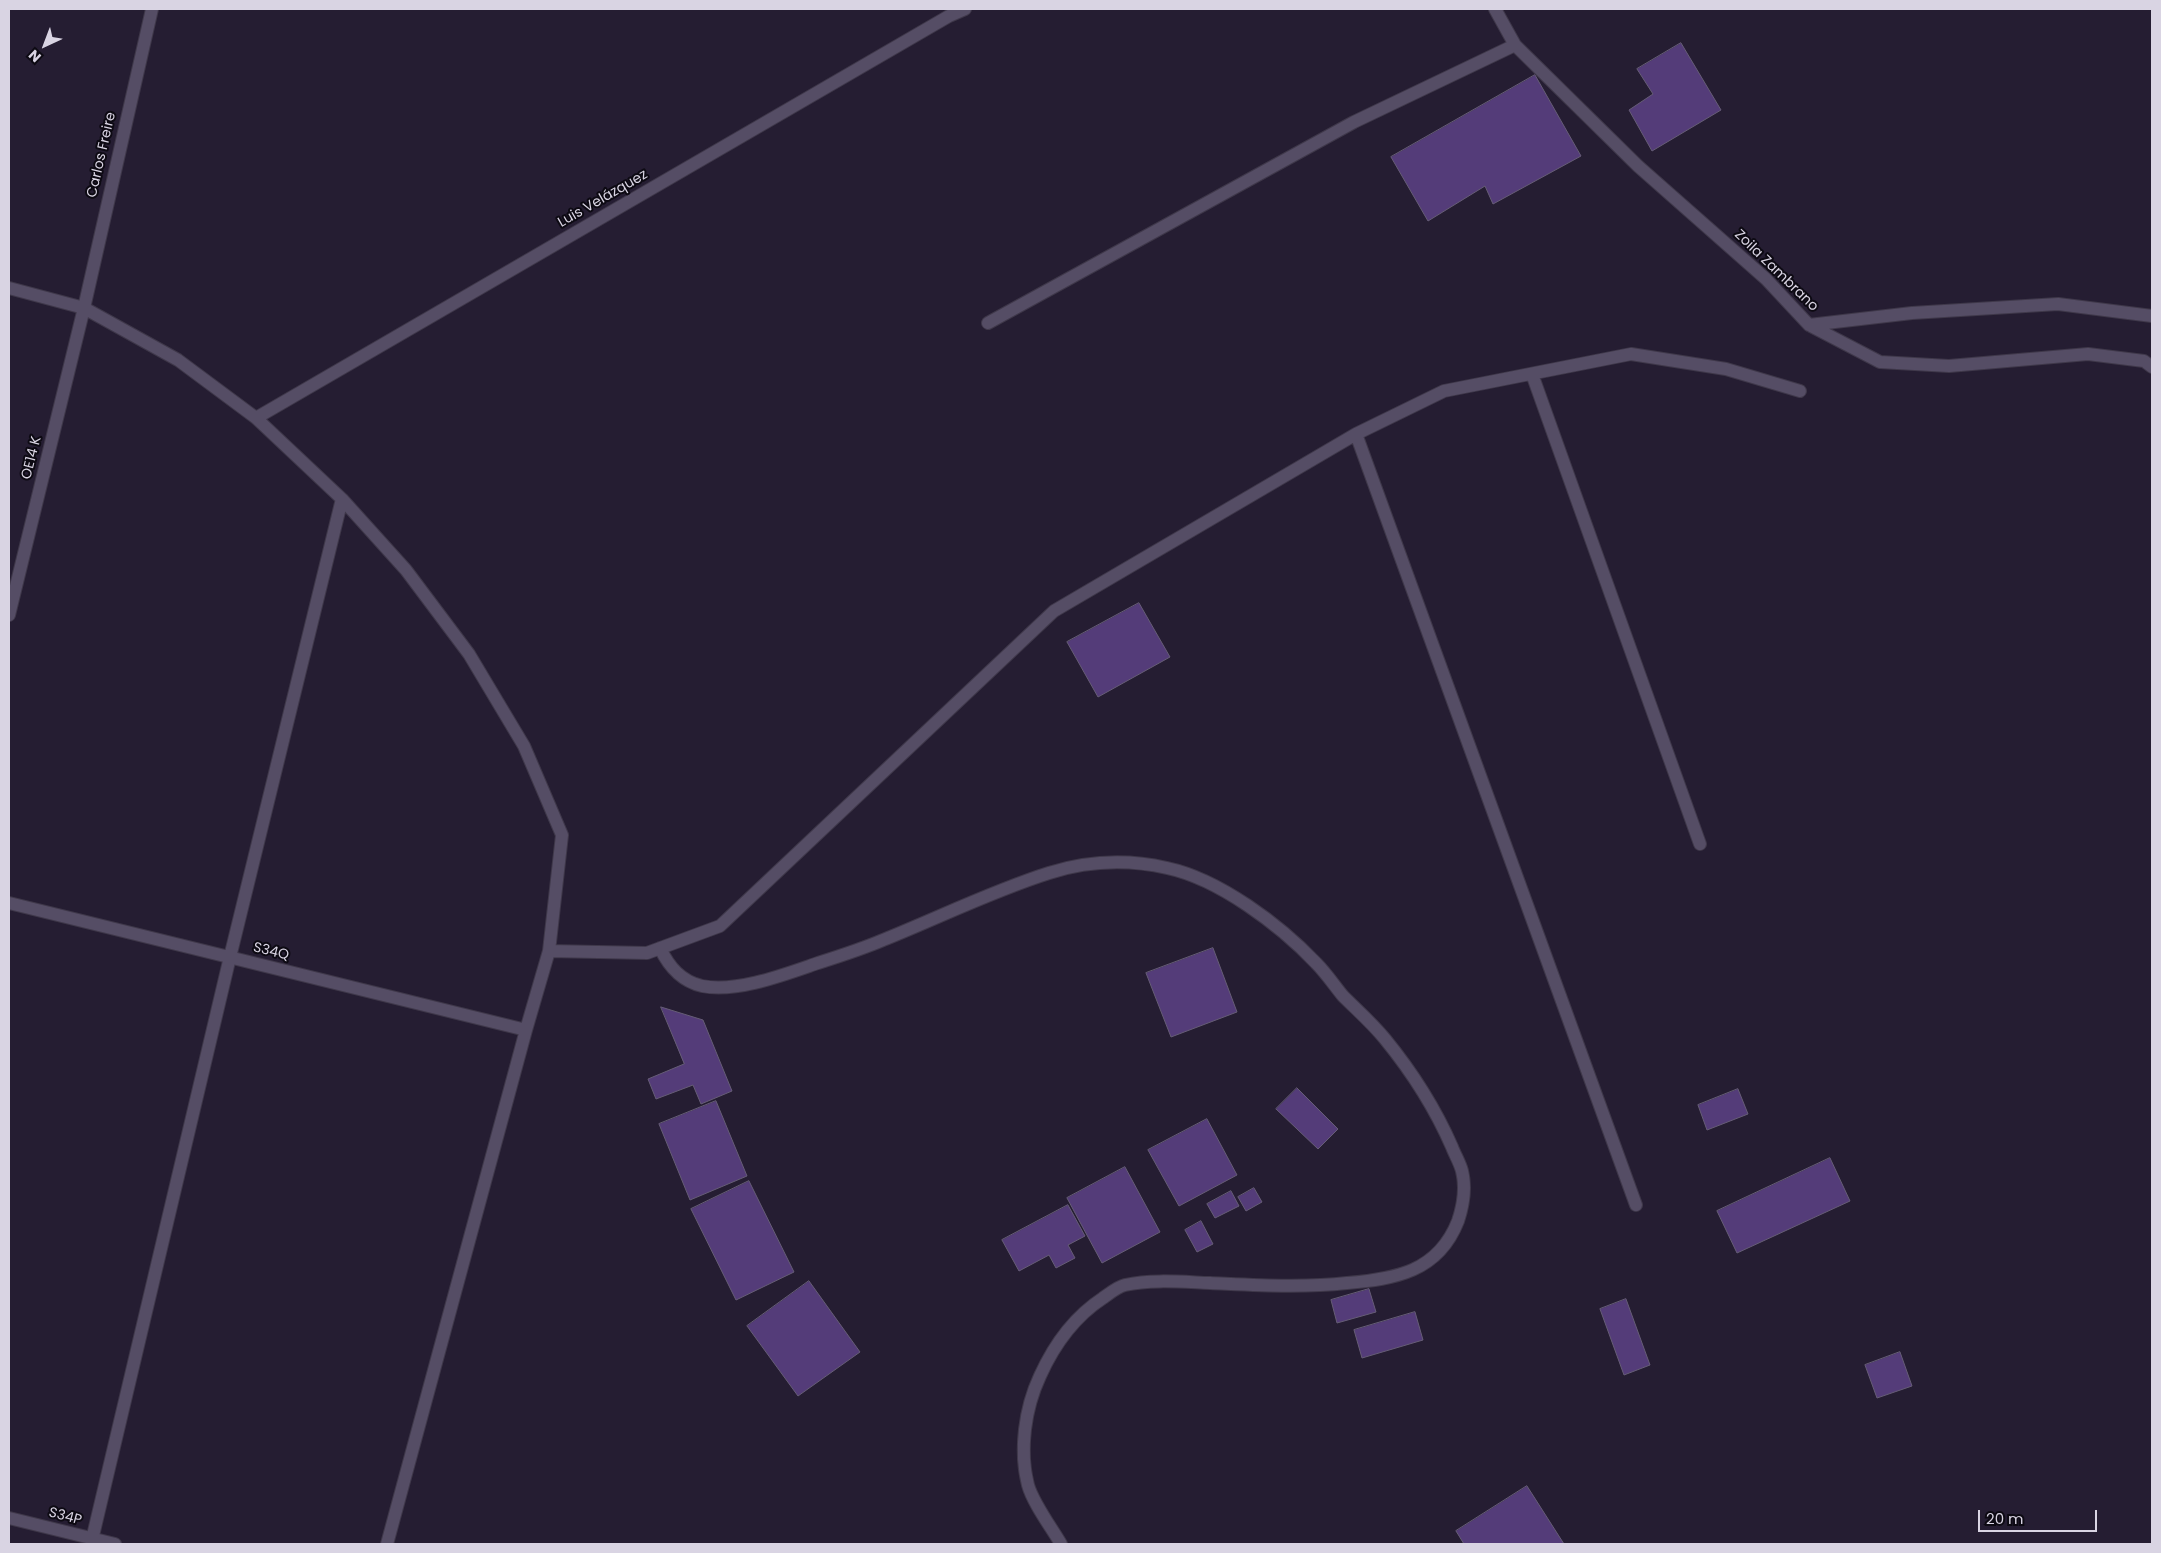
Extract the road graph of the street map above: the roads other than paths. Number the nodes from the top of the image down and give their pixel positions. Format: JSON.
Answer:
{"nodes":[{"id":1,"x":152,"y":9,"type":"edge"},
{"id":2,"x":966,"y":9,"type":"edge"},
{"id":3,"x":1495,"y":9,"type":"edge"},
{"id":4,"x":1516,"y":45,"type":"junction"},
{"id":5,"x":9,"y":288,"type":"edge"},
{"id":6,"x":84,"y":308,"type":"junction"},
{"id":7,"x":2152,"y":316,"type":"edge"},
{"id":8,"x":988,"y":323,"type":"dead end"},
{"id":9,"x":1809,"y":325,"type":"junction"},
{"id":10,"x":2152,"y":367,"type":"edge"},
{"id":11,"x":1532,"y":374,"type":"junction"},
{"id":12,"x":1800,"y":391,"type":"dead end"},
{"id":13,"x":256,"y":418,"type":"junction"},
{"id":14,"x":1356,"y":434,"type":"junction"},
{"id":15,"x":342,"y":499,"type":"junction"},
{"id":16,"x":9,"y":615,"type":"edge"},
{"id":17,"x":1700,"y":844,"type":"dead end"},
{"id":18,"x":9,"y":903,"type":"edge"},
{"id":19,"x":660,"y":948,"type":"junction"},
{"id":20,"x":549,"y":951,"type":"junction"},
{"id":21,"x":230,"y":957,"type":"junction"},
{"id":22,"x":526,"y":1030,"type":"junction"},
{"id":23,"x":1636,"y":1205,"type":"dead end"},
{"id":24,"x":9,"y":1518,"type":"edge"},
{"id":25,"x":91,"y":1542,"type":"edge"},
{"id":26,"x":115,"y":1544,"type":"edge"},
{"id":27,"x":387,"y":1544,"type":"edge"},
{"id":28,"x":1061,"y":1544,"type":"edge"}],
"edges":[{"from":1,"to":6,"type":"street","name":"Carlos Freire"},
{"from":2,"to":13,"type":"street","name":"Luis Velázquez"},
{"from":3,"to":4,"type":"street","name":"Zoila Zambrano"},
{"from":4,"to":8,"type":"street"},
{"from":4,"to":9,"type":"street","name":"Zoila Zambrano"},
{"from":5,"to":6,"type":"street"},
{"from":6,"to":13,"type":"street"},
{"from":6,"to":16,"type":"street","name":"OE14 K"},
{"from":7,"to":9,"type":"street"},
{"from":9,"to":10,"type":"street","name":"Zoila Zambrano"},
{"from":11,"to":12,"type":"street"},
{"from":11,"to":14,"type":"street"},
{"from":11,"to":17,"type":"street"},
{"from":13,"to":15,"type":"street"},
{"from":14,"to":19,"type":"street"},
{"from":14,"to":23,"type":"street"},
{"from":15,"to":20,"type":"street"},
{"from":15,"to":21,"type":"street"},
{"from":18,"to":21,"type":"street","name":"S34Q"},
{"from":19,"to":20,"type":"street"},
{"from":19,"to":28,"type":"street"},
{"from":20,"to":22,"type":"street"},
{"from":21,"to":22,"type":"street","name":"S34Q"},
{"from":21,"to":25,"type":"street"},
{"from":22,"to":27,"type":"street"},
{"from":24,"to":25,"type":"street","name":"S34P"},
{"from":25,"to":26,"type":"street","name":"S34P"}]}
